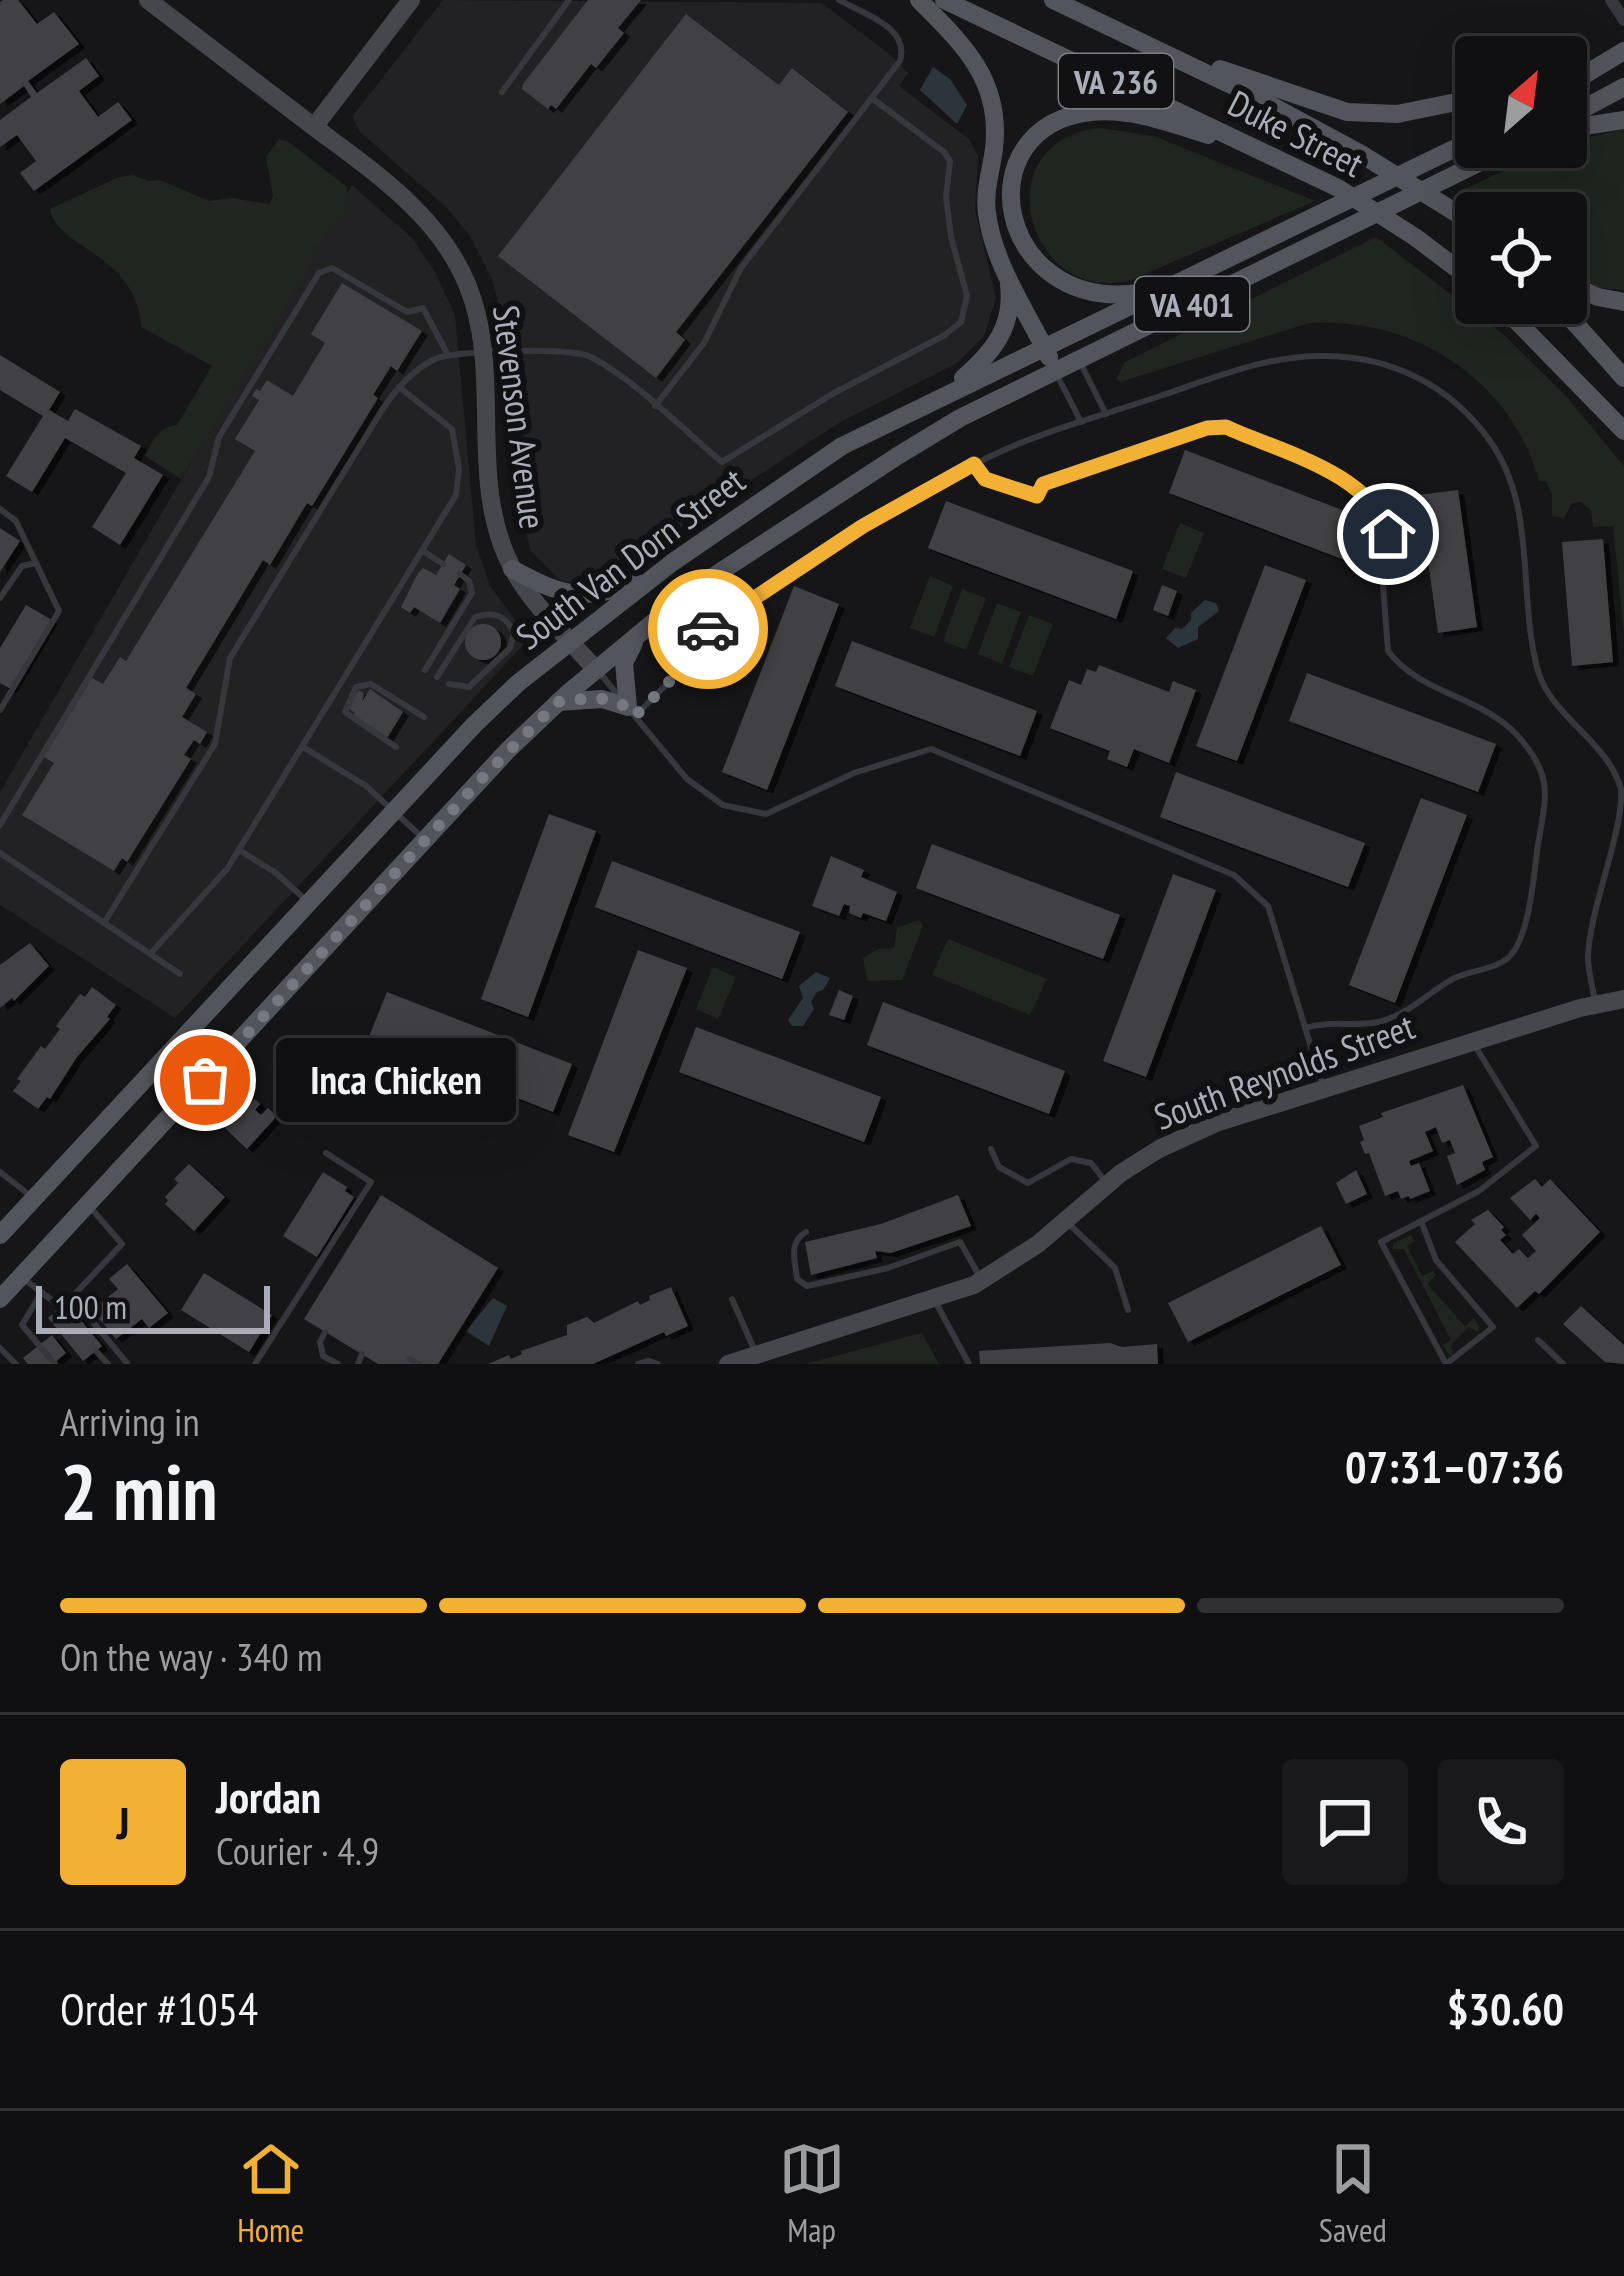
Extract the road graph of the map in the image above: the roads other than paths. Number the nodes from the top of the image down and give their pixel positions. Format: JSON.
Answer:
{"nodes":[{"id":1,"x":148,"y":0,"type":"edge"},
{"id":2,"x":411,"y":0,"type":"edge"},
{"id":3,"x":569,"y":0,"type":"edge"},
{"id":4,"x":839,"y":0,"type":"edge"},
{"id":5,"x":919,"y":0,"type":"edge"},
{"id":6,"x":944,"y":0,"type":"edge"},
{"id":7,"x":1053,"y":0,"type":"edge"},
{"id":8,"x":1611,"y":0,"type":"edge"},
{"id":9,"x":1078,"y":5,"type":"edge"},
{"id":10,"x":1624,"y":20,"type":"edge"},
{"id":11,"x":1624,"y":50,"type":"edge"},
{"id":12,"x":1161,"y":51,"type":"junction"},
{"id":13,"x":1604,"y":64,"type":"junction"},
{"id":14,"x":1587,"y":68,"type":"edge"},
{"id":15,"x":1587,"y":74,"type":"edge"},
{"id":16,"x":1624,"y":87,"type":"edge"},
{"id":17,"x":502,"y":92,"type":"dead end"},
{"id":18,"x":873,"y":100,"type":"junction"},
{"id":19,"x":1455,"y":102,"type":"edge"},
{"id":20,"x":1587,"y":107,"type":"edge"},
{"id":21,"x":1624,"y":120,"type":"edge"},
{"id":22,"x":1587,"y":126,"type":"edge"},
{"id":23,"x":314,"y":127,"type":"junction"},
{"id":24,"x":1455,"y":149,"type":"edge"},
{"id":25,"x":1287,"y":161,"type":"junction"},
{"id":26,"x":1471,"y":168,"type":"edge"},
{"id":27,"x":1455,"y":212,"type":"edge"},
{"id":28,"x":1004,"y":266,"type":"junction"},
{"id":29,"x":1455,"y":267,"type":"edge"},
{"id":30,"x":1158,"y":291,"type":"junction"},
{"id":31,"x":1587,"y":292,"type":"edge"},
{"id":32,"x":1624,"y":302,"type":"edge"},
{"id":33,"x":1520,"y":324,"type":"edge"},
{"id":34,"x":1576,"y":324,"type":"edge"},
{"id":35,"x":1067,"y":336,"type":"junction"},
{"id":36,"x":1044,"y":347,"type":"junction"},
{"id":37,"x":483,"y":354,"type":"junction"},
{"id":38,"x":448,"y":355,"type":"junction"},
{"id":39,"x":1079,"y":360,"type":"junction"},
{"id":40,"x":1056,"y":371,"type":"junction"},
{"id":41,"x":1624,"y":378,"type":"edge"},
{"id":42,"x":399,"y":387,"type":"junction"},
{"id":43,"x":946,"y":393,"type":"junction"},
{"id":44,"x":655,"y":406,"type":"junction"},
{"id":45,"x":1106,"y":414,"type":"junction"},
{"id":46,"x":1082,"y":423,"type":"junction"},
{"id":47,"x":1624,"y":431,"type":"edge"},
{"id":48,"x":974,"y":464,"type":"junction"},
{"id":49,"x":0,"y":509,"type":"edge"},
{"id":50,"x":422,"y":551,"type":"junction"},
{"id":51,"x":36,"y":562,"type":"junction"},
{"id":52,"x":443,"y":563,"type":"dead end"},
{"id":53,"x":512,"y":568,"type":"junction"},
{"id":54,"x":460,"y":574,"type":"dead end"},
{"id":55,"x":653,"y":578,"type":"junction"},
{"id":56,"x":0,"y":598,"type":"edge"},
{"id":57,"x":640,"y":633,"type":"junction"},
{"id":58,"x":572,"y":641,"type":"junction"},
{"id":59,"x":425,"y":670,"type":"dead end"},
{"id":60,"x":596,"y":670,"type":"junction"},
{"id":61,"x":437,"y":676,"type":"dead end"},
{"id":62,"x":448,"y":684,"type":"dead end"},
{"id":63,"x":558,"y":702,"type":"junction"},
{"id":64,"x":0,"y":710,"type":"edge"},
{"id":65,"x":632,"y":712,"type":"junction"},
{"id":66,"x":424,"y":717,"type":"dead end"},
{"id":67,"x":303,"y":747,"type":"junction"},
{"id":68,"x":397,"y":747,"type":"dead end"},
{"id":69,"x":393,"y":810,"type":"junction"},
{"id":70,"x":0,"y":825,"type":"edge"},
{"id":71,"x":425,"y":840,"type":"junction"},
{"id":72,"x":239,"y":850,"type":"junction"},
{"id":73,"x":0,"y":853,"type":"edge"},
{"id":74,"x":307,"y":901,"type":"junction"},
{"id":75,"x":104,"y":923,"type":"junction"},
{"id":76,"x":150,"y":954,"type":"junction"},
{"id":77,"x":180,"y":974,"type":"dead end"},
{"id":78,"x":1624,"y":999,"type":"edge"},
{"id":79,"x":1595,"y":1004,"type":"junction"},
{"id":80,"x":1305,"y":1028,"type":"junction"},
{"id":81,"x":1472,"y":1041,"type":"junction"},
{"id":82,"x":1323,"y":1087,"type":"junction"},
{"id":83,"x":991,"y":1149,"type":"dead end"},
{"id":84,"x":326,"y":1153,"type":"dead end"},
{"id":85,"x":0,"y":1172,"type":"edge"},
{"id":86,"x":1108,"y":1184,"type":"junction"},
{"id":87,"x":34,"y":1198,"type":"junction"},
{"id":88,"x":88,"y":1204,"type":"junction"},
{"id":89,"x":1065,"y":1220,"type":"junction"},
{"id":90,"x":1421,"y":1221,"type":"junction"},
{"id":91,"x":956,"y":1231,"type":"dead end"},
{"id":92,"x":806,"y":1232,"type":"dead end"},
{"id":93,"x":0,"y":1235,"type":"edge"},
{"id":94,"x":960,"y":1242,"type":"junction"},
{"id":95,"x":830,"y":1270,"type":"dead end"},
{"id":96,"x":21,"y":1276,"type":"junction"},
{"id":97,"x":982,"y":1280,"type":"junction"},
{"id":98,"x":832,"y":1281,"type":"junction"},
{"id":99,"x":40,"y":1295,"type":"junction"},
{"id":100,"x":732,"y":1298,"type":"dead end"},
{"id":101,"x":0,"y":1299,"type":"edge"},
{"id":102,"x":934,"y":1300,"type":"junction"},
{"id":103,"x":61,"y":1307,"type":"dead end"},
{"id":104,"x":1128,"y":1310,"type":"dead end"},
{"id":105,"x":325,"y":1332,"type":"dead end"},
{"id":106,"x":1538,"y":1340,"type":"dead end"},
{"id":107,"x":0,"y":1348,"type":"edge"},
{"id":108,"x":96,"y":1351,"type":"dead end"},
{"id":109,"x":755,"y":1352,"type":"junction"},
{"id":110,"x":362,"y":1354,"type":"dead end"},
{"id":111,"x":410,"y":1359,"type":"dead end"},
{"id":112,"x":16,"y":1364,"type":"edge"},
{"id":113,"x":55,"y":1364,"type":"edge"},
{"id":114,"x":108,"y":1364,"type":"edge"},
{"id":115,"x":127,"y":1364,"type":"edge"},
{"id":116,"x":255,"y":1364,"type":"edge"},
{"id":117,"x":338,"y":1364,"type":"edge"},
{"id":118,"x":358,"y":1364,"type":"edge"},
{"id":119,"x":419,"y":1364,"type":"edge"},
{"id":120,"x":638,"y":1364,"type":"edge"},
{"id":121,"x":658,"y":1364,"type":"edge"},
{"id":122,"x":728,"y":1364,"type":"edge"},
{"id":123,"x":969,"y":1364,"type":"edge"},
{"id":124,"x":1446,"y":1364,"type":"edge"},
{"id":125,"x":1563,"y":1364,"type":"edge"}],
"edges":[{"from":1,"to":23,"type":"street","name":"Stevenson Avenue"},
{"from":2,"to":23,"type":"street"},
{"from":3,"to":17,"type":"lane"},
{"from":4,"to":18,"type":"lane"},
{"from":5,"to":28,"type":"main road"},
{"from":6,"to":25,"type":"main road","name":"Duke Street","number":"VA 236"},
{"from":7,"to":9,"type":"main road","name":"Duke Street","number":"VA 236"},
{"from":8,"to":10,"type":"street"},
{"from":9,"to":12,"type":"main road","name":"Duke Street","number":"VA 236"},
{"from":11,"to":13,"type":"main road"},
{"from":12,"to":19,"type":"main road"},
{"from":12,"to":27,"type":"main road","name":"Duke Street","number":"VA 236"},
{"from":13,"to":14,"type":"main road"},
{"from":13,"to":15,"type":"main road"},
{"from":16,"to":20,"type":"main road"},
{"from":18,"to":44,"type":"lane"},
{"from":18,"to":44,"type":"lane"},
{"from":21,"to":22,"type":"main road"},
{"from":23,"to":37,"type":"street","name":"Stevenson Avenue"},
{"from":24,"to":30,"type":"main road","name":"South Van Dorn Street","number":"VA 401"},
{"from":25,"to":29,"type":"main road","name":"Duke Street","number":"VA 236"},
{"from":25,"to":30,"type":"main road"},
{"from":26,"to":39,"type":"main road","name":"South Van Dorn Street","number":"VA 401"},
{"from":28,"to":36,"type":"main road"},
{"from":28,"to":43,"type":"main road"},
{"from":30,"to":35,"type":"main road","name":"South Van Dorn Street","number":"VA 401"},
{"from":31,"to":32,"type":"main road"},
{"from":33,"to":47,"type":"main road"},
{"from":34,"to":41,"type":"main road"},
{"from":35,"to":36,"type":"main road","name":"South Van Dorn Street","number":"VA 401"},
{"from":35,"to":39,"type":"main road"},
{"from":36,"to":40,"type":"main road"},
{"from":36,"to":43,"type":"main road","name":"South Van Dorn Street","number":"VA 401"},
{"from":37,"to":38,"type":"lane"},
{"from":37,"to":44,"type":"lane"},
{"from":37,"to":53,"type":"street","name":"Stevenson Avenue"},
{"from":38,"to":42,"type":"lane"},
{"from":38,"to":70,"type":"lane"},
{"from":39,"to":40,"type":"main road","name":"South Van Dorn Street","number":"VA 401"},
{"from":39,"to":45,"type":"lane"},
{"from":40,"to":46,"type":"lane"},
{"from":40,"to":57,"type":"main road","name":"South Van Dorn Street","number":"VA 401"},
{"from":42,"to":50,"type":"lane"},
{"from":42,"to":75,"type":"lane"},
{"from":43,"to":55,"type":"main road","name":"South Van Dorn Street","number":"VA 401"},
{"from":45,"to":46,"type":"lane"},
{"from":45,"to":79,"type":"lane"},
{"from":46,"to":48,"type":"lane"},
{"from":48,"to":65,"type":"lane"},
{"from":48,"to":80,"type":"lane"},
{"from":49,"to":51,"type":"lane"},
{"from":50,"to":52,"type":"lane"},
{"from":50,"to":67,"type":"lane"},
{"from":51,"to":56,"type":"lane"},
{"from":51,"to":64,"type":"lane"},
{"from":53,"to":55,"type":"main road"},
{"from":53,"to":58,"type":"street","name":"Stevenson Avenue"},
{"from":54,"to":59,"type":"lane"},
{"from":55,"to":58,"type":"main road","name":"South Van Dorn Street","number":"VA 401"},
{"from":57,"to":60,"type":"main road","name":"South Van Dorn Street","number":"VA 401"},
{"from":57,"to":65,"type":"main road"},
{"from":58,"to":60,"type":"street","name":"Stevenson Avenue"},
{"from":58,"to":69,"type":"main road","name":"South Van Dorn Street","number":"VA 401"},
{"from":60,"to":63,"type":"main road","name":"South Van Dorn Street","number":"VA 401"},
{"from":60,"to":65,"type":"lane"},
{"from":61,"to":62,"type":"lane"},
{"from":63,"to":65,"type":"main road"},
{"from":63,"to":71,"type":"main road","name":"South Van Dorn Street","number":"VA 401"},
{"from":65,"to":80,"type":"lane"},
{"from":66,"to":68,"type":"lane"},
{"from":67,"to":69,"type":"lane"},
{"from":67,"to":72,"type":"lane"},
{"from":69,"to":71,"type":"lane"},
{"from":69,"to":74,"type":"main road","name":"South Van Dorn Street","number":"VA 401"},
{"from":71,"to":88,"type":"main road","name":"South Van Dorn Street","number":"VA 401"},
{"from":72,"to":74,"type":"lane"},
{"from":72,"to":76,"type":"lane"},
{"from":73,"to":75,"type":"lane"},
{"from":74,"to":87,"type":"main road","name":"South Van Dorn Street","number":"VA 401"},
{"from":75,"to":76,"type":"lane"},
{"from":76,"to":77,"type":"lane"},
{"from":78,"to":79,"type":"street","name":"South Reynolds Street"},
{"from":79,"to":81,"type":"street","name":"South Reynolds Street"},
{"from":80,"to":82,"type":"lane"},
{"from":81,"to":82,"type":"street","name":"South Reynolds Street"},
{"from":81,"to":90,"type":"lane"},
{"from":82,"to":86,"type":"street","name":"South Reynolds Street"},
{"from":83,"to":86,"type":"lane"},
{"from":84,"to":116,"type":"lane"},
{"from":85,"to":87,"type":"lane"},
{"from":86,"to":89,"type":"street","name":"South Reynolds Street"},
{"from":87,"to":93,"type":"main road","name":"South Van Dorn Street","number":"VA 401"},
{"from":88,"to":96,"type":"main road","name":"South Van Dorn Street","number":"VA 401"},
{"from":88,"to":115,"type":"lane"},
{"from":89,"to":97,"type":"street","name":"South Reynolds Street"},
{"from":89,"to":104,"type":"lane"},
{"from":90,"to":124,"type":"lane"},
{"from":90,"to":124,"type":"lane"},
{"from":91,"to":94,"type":"lane"},
{"from":92,"to":98,"type":"lane"},
{"from":94,"to":97,"type":"lane"},
{"from":94,"to":98,"type":"lane"},
{"from":95,"to":98,"type":"lane"},
{"from":96,"to":99,"type":"lane"},
{"from":96,"to":101,"type":"main road","name":"South Van Dorn Street","number":"VA 401"},
{"from":97,"to":102,"type":"street","name":"South Reynolds Street"},
{"from":99,"to":103,"type":"lane"},
{"from":99,"to":113,"type":"lane"},
{"from":100,"to":109,"type":"lane"},
{"from":102,"to":109,"type":"street","name":"South Reynolds Street"},
{"from":102,"to":123,"type":"lane"},
{"from":105,"to":117,"type":"lane"},
{"from":106,"to":125,"type":"lane"},
{"from":107,"to":112,"type":"lane"},
{"from":108,"to":114,"type":"lane"},
{"from":109,"to":122,"type":"street","name":"South Reynolds Street"},
{"from":110,"to":118,"type":"lane"},
{"from":111,"to":119,"type":"lane"},
{"from":120,"to":121,"type":"lane"}]}
